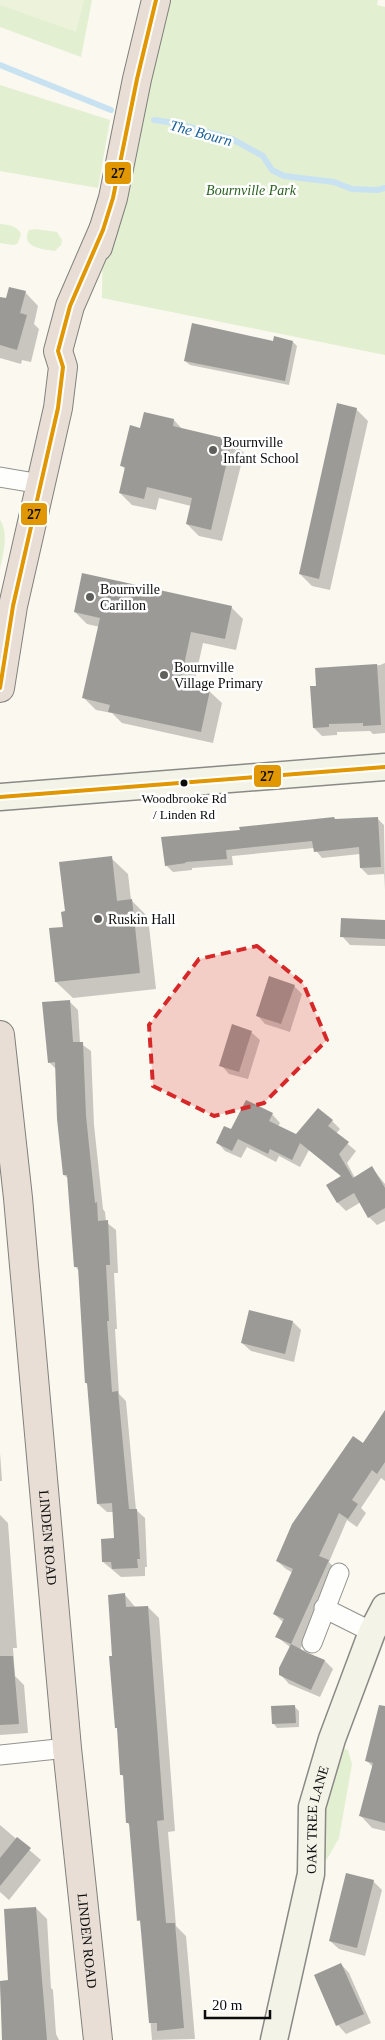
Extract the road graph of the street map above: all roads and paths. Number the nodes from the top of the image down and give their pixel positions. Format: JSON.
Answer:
{"nodes":[{"id":1,"x":156,"y":0,"type":"edge"},
{"id":2,"x":0,"y":477,"type":"edge"},
{"id":3,"x":41,"y":484,"type":"junction"},
{"id":4,"x":0,"y":688,"type":"edge"},
{"id":5,"x":385,"y":767,"type":"edge"},
{"id":6,"x":0,"y":797,"type":"edge"},
{"id":7,"x":0,"y":1035,"type":"edge"},
{"id":8,"x":340,"y":1573,"type":"dead end"},
{"id":9,"x":385,"y":1607,"type":"edge"},
{"id":10,"x":324,"y":1608,"type":"junction"},
{"id":11,"x":372,"y":1632,"type":"junction"},
{"id":12,"x":312,"y":1643,"type":"dead end"},
{"id":13,"x":67,"y":1748,"type":"junction"},
{"id":14,"x":0,"y":1755,"type":"edge"},
{"id":15,"x":98,"y":2040,"type":"edge"},
{"id":16,"x":274,"y":2040,"type":"edge"}],
"edges":[{"from":1,"to":3,"type":"highway"},
{"from":2,"to":3,"type":"street"},
{"from":3,"to":4,"type":"highway"},
{"from":5,"to":6,"type":"street"},
{"from":7,"to":13,"type":"highway","name":"LINDEN ROAD"},
{"from":8,"to":10,"type":"street"},
{"from":9,"to":11,"type":"street","name":"OAK TREE LANE"},
{"from":10,"to":11,"type":"street"},
{"from":10,"to":12,"type":"street"},
{"from":11,"to":16,"type":"street","name":"OAK TREE LANE"},
{"from":13,"to":14,"type":"street"},
{"from":13,"to":15,"type":"highway","name":"LINDEN ROAD"}]}
